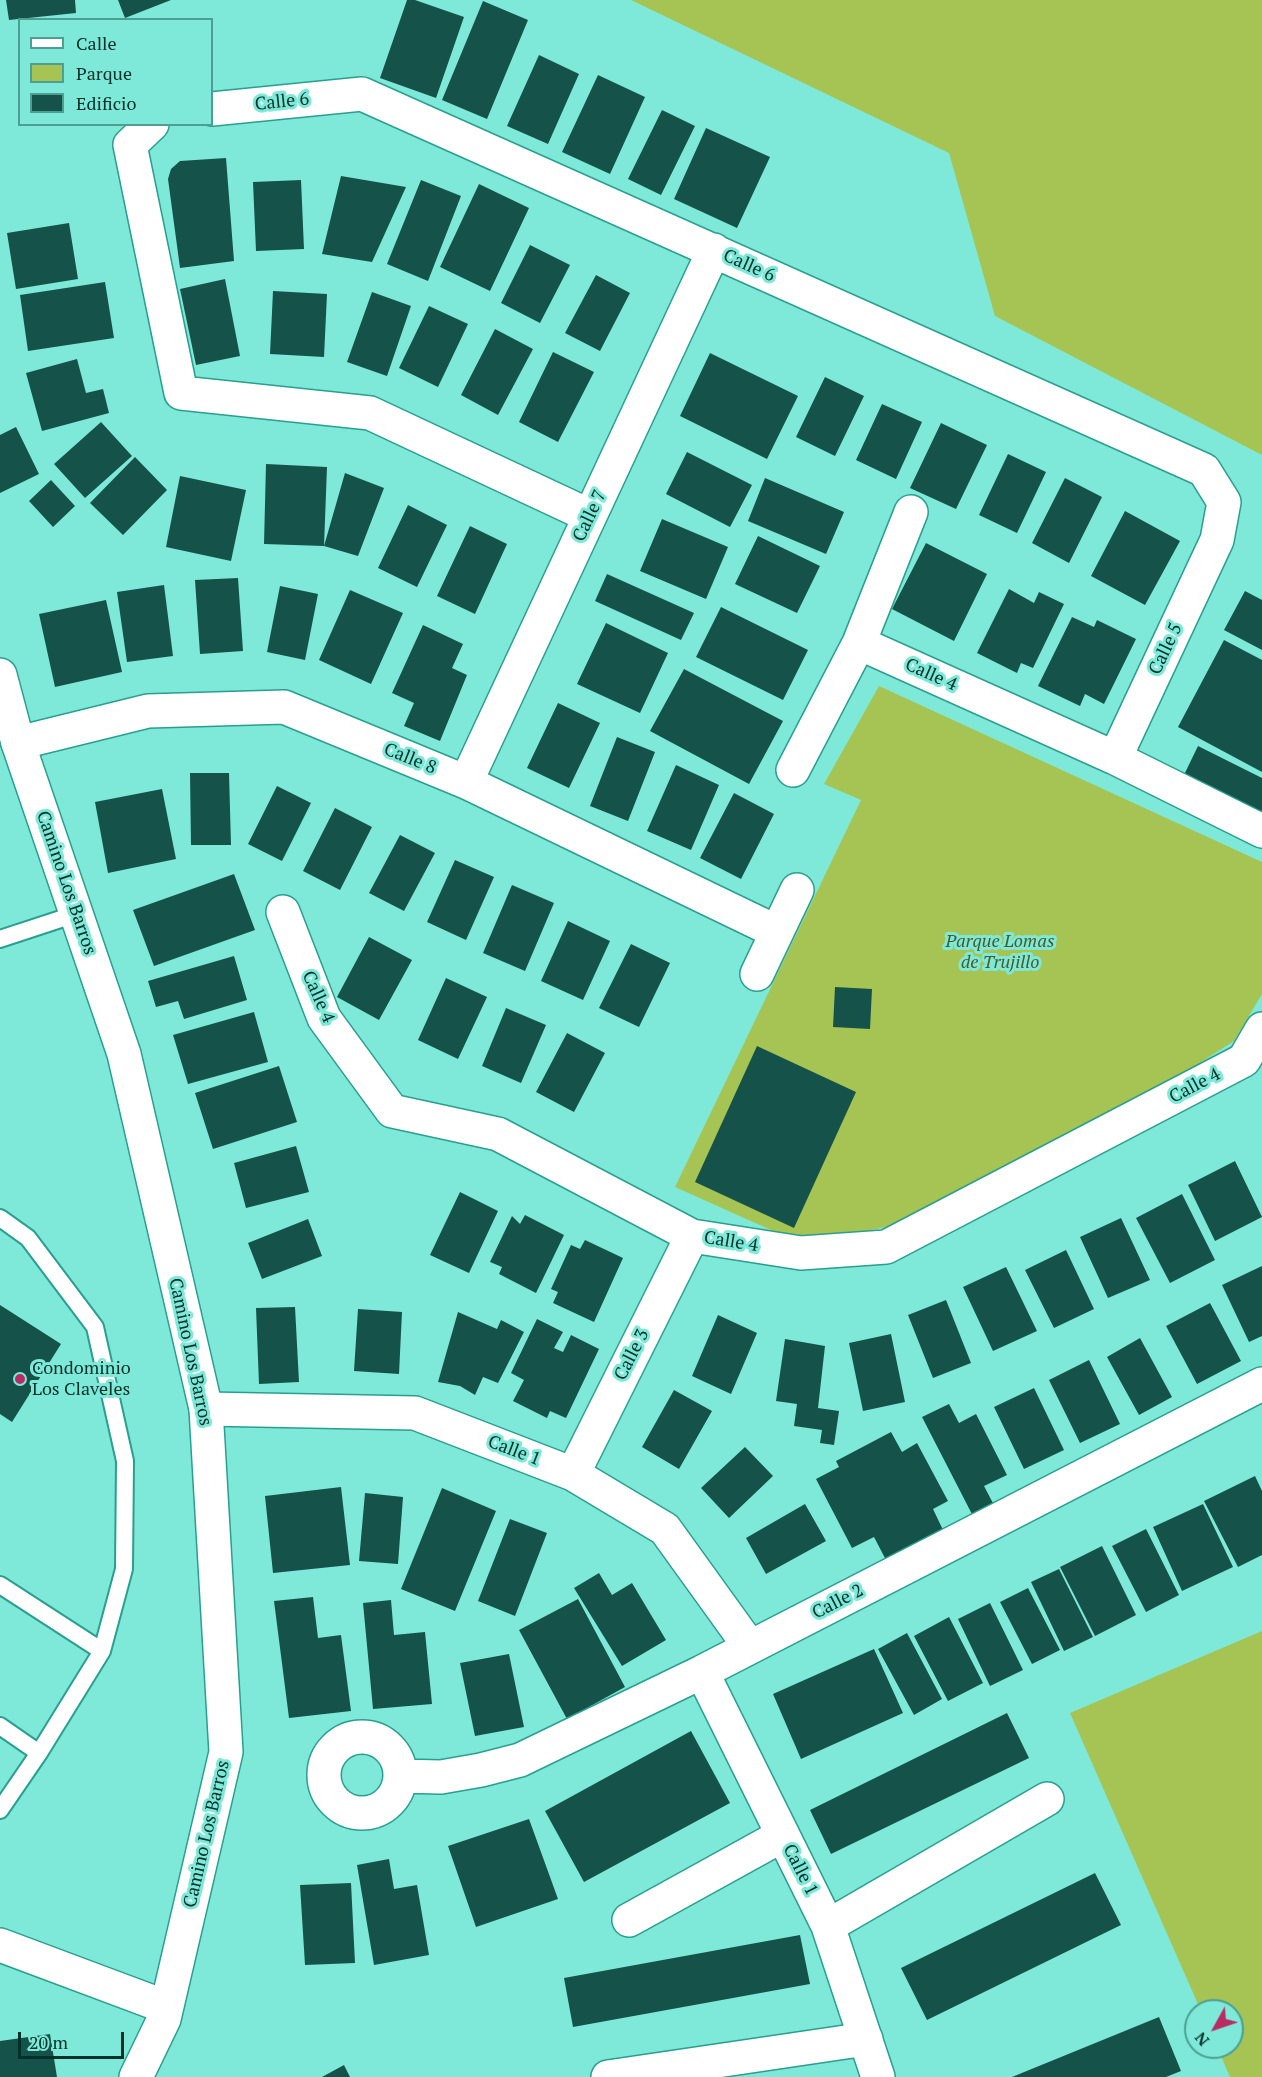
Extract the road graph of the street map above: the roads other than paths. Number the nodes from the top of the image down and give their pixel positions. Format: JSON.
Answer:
{"nodes":[{"id":1,"x":213,"y":109,"type":"edge"},
{"id":2,"x":150,"y":126,"type":"edge"},
{"id":3,"x":714,"y":250,"type":"junction"},
{"id":4,"x":911,"y":512,"type":"dead end"},
{"id":5,"x":590,"y":516,"type":"junction"},
{"id":6,"x":1217,"y":540,"type":"joint"},
{"id":7,"x":859,"y":643,"type":"junction"},
{"id":8,"x":0,"y":675,"type":"edge"},
{"id":9,"x":18,"y":743,"type":"junction"},
{"id":10,"x":1114,"y":758,"type":"junction"},
{"id":11,"x":793,"y":770,"type":"dead end"},
{"id":12,"x":466,"y":782,"type":"junction"},
{"id":13,"x":1262,"y":831,"type":"edge"},
{"id":14,"x":797,"y":890,"type":"dead end"},
{"id":15,"x":283,"y":912,"type":"dead end"},
{"id":16,"x":76,"y":914,"type":"junction"},
{"id":17,"x":777,"y":932,"type":"junction"},
{"id":18,"x":0,"y":939,"type":"edge"},
{"id":19,"x":758,"y":974,"type":"dead end"},
{"id":20,"x":1262,"y":1029,"type":"edge"},
{"id":21,"x":0,"y":1218,"type":"edge"},
{"id":22,"x":692,"y":1236,"type":"junction"},
{"id":23,"x":1262,"y":1384,"type":"edge"},
{"id":24,"x":206,"y":1409,"type":"junction"},
{"id":25,"x":573,"y":1474,"type":"junction"},
{"id":26,"x":0,"y":1585,"type":"edge"},
{"id":27,"x":750,"y":1647,"type":"junction"},
{"id":28,"x":102,"y":1651,"type":"junction"},
{"id":29,"x":702,"y":1672,"type":"junction"},
{"id":30,"x":0,"y":1726,"type":"edge"},
{"id":31,"x":39,"y":1753,"type":"junction"},
{"id":32,"x":400,"y":1776,"type":"dead end"},
{"id":33,"x":1047,"y":1798,"type":"dead end"},
{"id":34,"x":0,"y":1810,"type":"edge"},
{"id":35,"x":783,"y":1835,"type":"junction"},
{"id":36,"x":629,"y":1920,"type":"dead end"},
{"id":37,"x":828,"y":1926,"type":"junction"},
{"id":38,"x":0,"y":1945,"type":"edge"},
{"id":39,"x":166,"y":2007,"type":"junction"},
{"id":40,"x":866,"y":2039,"type":"junction"},
{"id":41,"x":136,"y":2077,"type":"edge"},
{"id":42,"x":608,"y":2077,"type":"edge"},
{"id":43,"x":878,"y":2077,"type":"edge"}],
"edges":[{"from":1,"to":3,"type":"street","name":"Calle 6"},
{"from":2,"to":5,"type":"street"},
{"from":3,"to":5,"type":"street","name":"Calle 7"},
{"from":3,"to":6,"type":"street","name":"Calle 6"},
{"from":4,"to":7,"type":"street"},
{"from":5,"to":12,"type":"street","name":"Calle 7"},
{"from":6,"to":10,"type":"street","name":"Calle 5"},
{"from":7,"to":10,"type":"street","name":"Calle 4"},
{"from":7,"to":11,"type":"street"},
{"from":8,"to":9,"type":"street","name":"Camino Los Barros"},
{"from":9,"to":12,"type":"street","name":"Calle 8"},
{"from":9,"to":16,"type":"street","name":"Camino Los Barros"},
{"from":10,"to":13,"type":"street","name":"Calle 4"},
{"from":12,"to":17,"type":"street","name":"Calle 8"},
{"from":14,"to":17,"type":"street"},
{"from":15,"to":22,"type":"street","name":"Calle 4"},
{"from":16,"to":18,"type":"lane"},
{"from":16,"to":24,"type":"street","name":"Camino Los Barros"},
{"from":17,"to":19,"type":"street"},
{"from":20,"to":22,"type":"street","name":"Calle 4"},
{"from":21,"to":28,"type":"lane"},
{"from":22,"to":25,"type":"street","name":"Calle 3"},
{"from":23,"to":27,"type":"street","name":"Calle 2"},
{"from":24,"to":25,"type":"street","name":"Calle 1"},
{"from":24,"to":39,"type":"street","name":"Camino Los Barros"},
{"from":25,"to":27,"type":"street","name":"Calle 1"},
{"from":26,"to":28,"type":"lane"},
{"from":27,"to":29,"type":"street","name":"Calle 2"},
{"from":28,"to":31,"type":"lane"},
{"from":29,"to":32,"type":"street","name":"Calle 2"},
{"from":29,"to":35,"type":"street","name":"Calle 1"},
{"from":30,"to":31,"type":"lane"},
{"from":31,"to":34,"type":"lane"},
{"from":33,"to":37,"type":"street"},
{"from":35,"to":36,"type":"street"},
{"from":35,"to":37,"type":"street","name":"Calle 1"},
{"from":37,"to":40,"type":"street","name":"Calle 1"},
{"from":38,"to":39,"type":"street"},
{"from":39,"to":41,"type":"street","name":"Camino Los Barros"},
{"from":40,"to":42,"type":"street"},
{"from":40,"to":43,"type":"street","name":"Calle 1"}]}
